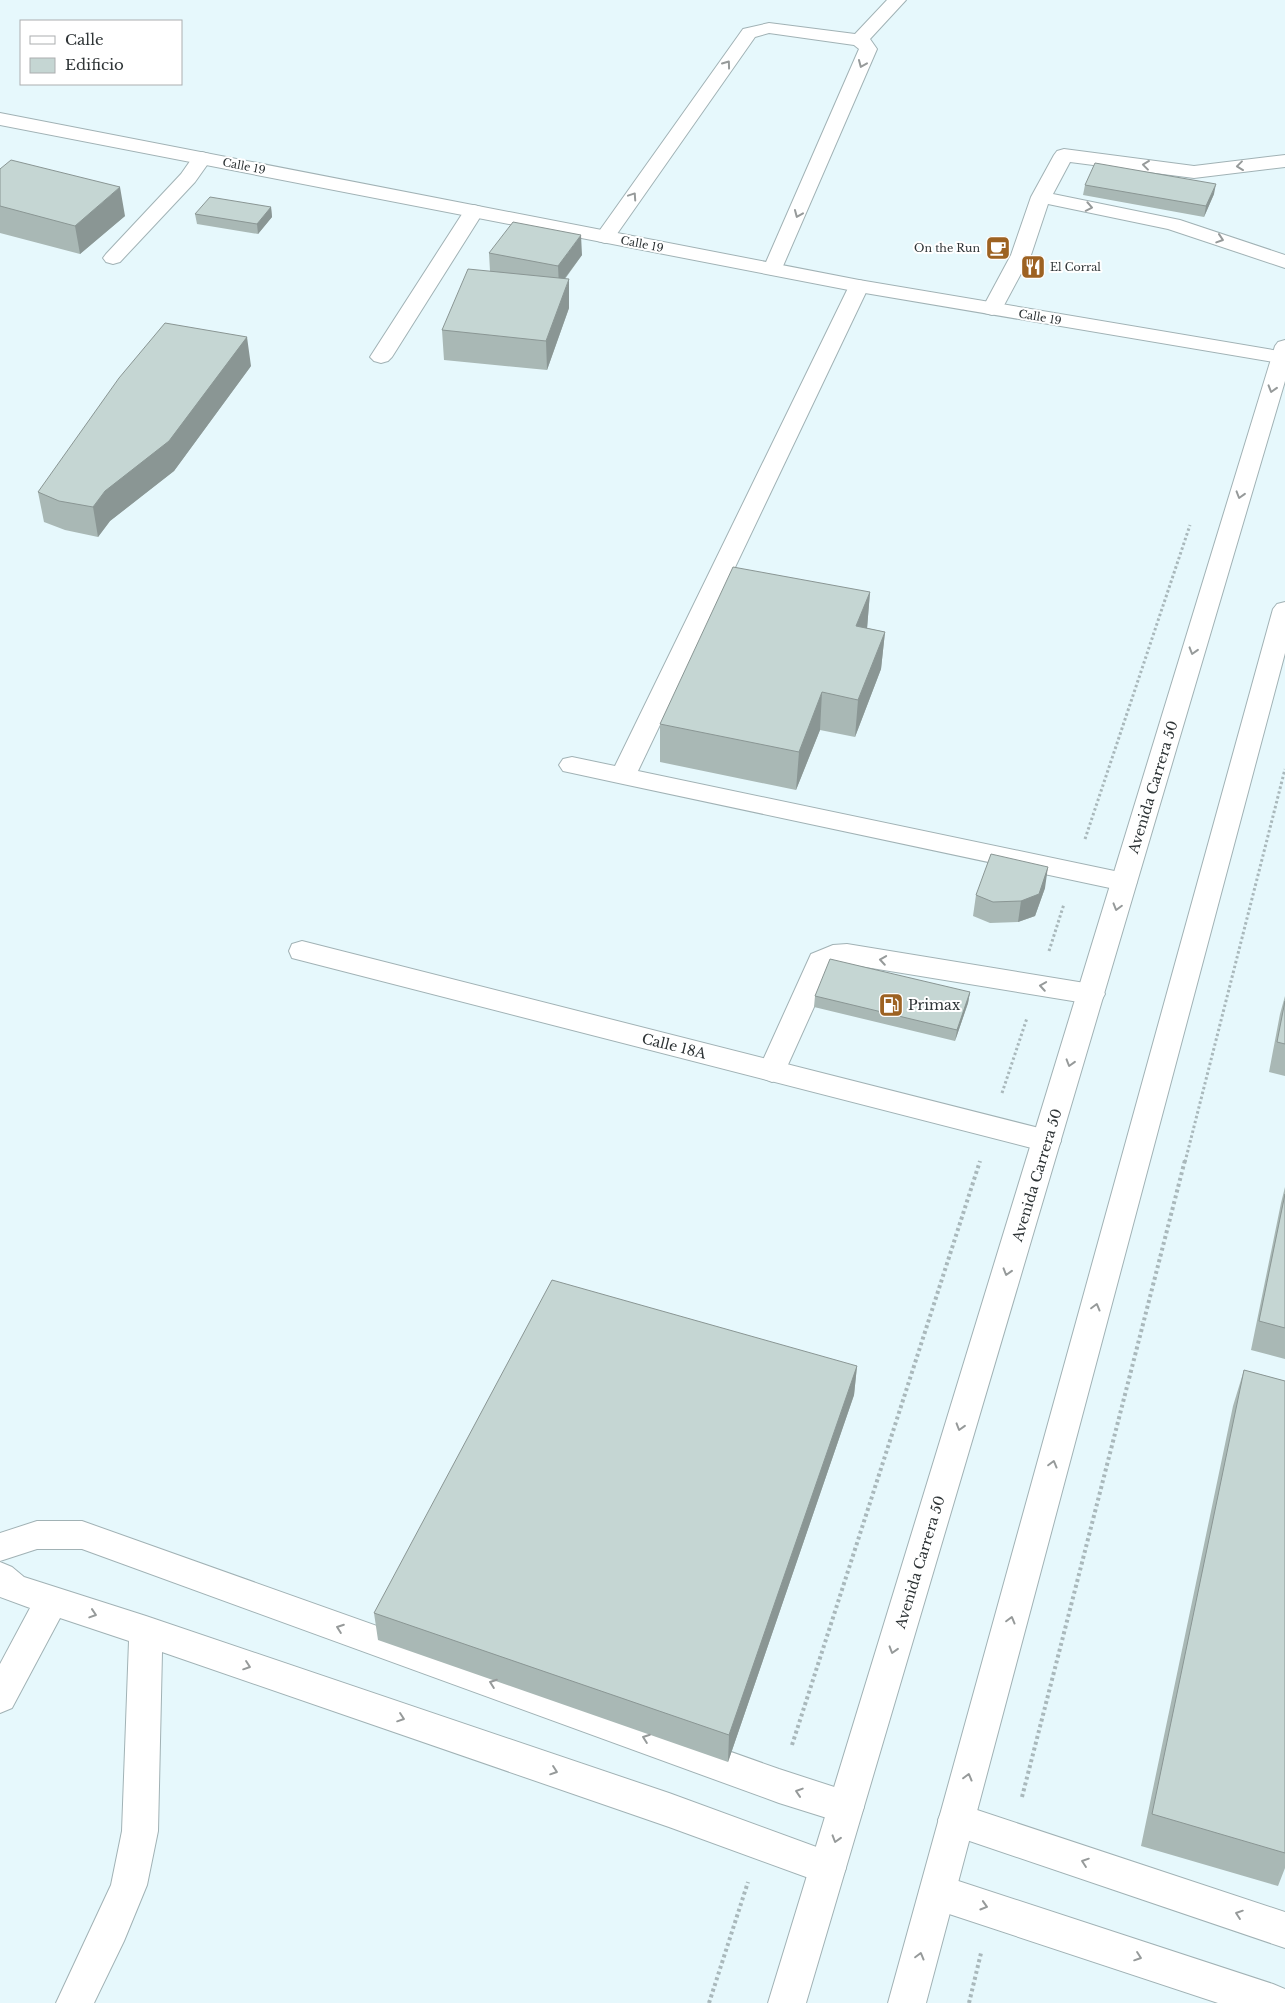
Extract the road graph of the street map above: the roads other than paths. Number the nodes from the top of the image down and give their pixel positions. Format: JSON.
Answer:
{"nodes":[{"id":1,"x":897,"y":0,"type":"edge"},
{"id":2,"x":859,"y":40,"type":"junction"},
{"id":3,"x":0,"y":119,"type":"edge"},
{"id":4,"x":202,"y":158,"type":"junction"},
{"id":5,"x":1285,"y":161,"type":"edge"},
{"id":6,"x":1194,"y":172,"type":"junction"},
{"id":7,"x":1186,"y":189,"type":"edge"},
{"id":8,"x":1042,"y":197,"type":"junction"},
{"id":9,"x":474,"y":211,"type":"junction"},
{"id":10,"x":605,"y":237,"type":"junction"},
{"id":11,"x":113,"y":258,"type":"dead end"},
{"id":12,"x":1285,"y":262,"type":"edge"},
{"id":13,"x":773,"y":269,"type":"junction"},
{"id":14,"x":859,"y":286,"type":"junction"},
{"id":15,"x":992,"y":309,"type":"junction"},
{"id":16,"x":1284,"y":354,"type":"edge"},
{"id":17,"x":382,"y":357,"type":"dead end"},
{"id":18,"x":1285,"y":609,"type":"edge"},
{"id":19,"x":572,"y":765,"type":"dead end"},
{"id":20,"x":623,"y":776,"type":"junction"},
{"id":21,"x":1124,"y":882,"type":"junction"},
{"id":22,"x":302,"y":951,"type":"dead end"},
{"id":23,"x":1091,"y":994,"type":"junction"},
{"id":24,"x":772,"y":1071,"type":"junction"},
{"id":25,"x":1047,"y":1141,"type":"junction"},
{"id":26,"x":0,"y":1546,"type":"edge"},
{"id":27,"x":0,"y":1577,"type":"edge"},
{"id":28,"x":52,"y":1601,"type":"junction"},
{"id":29,"x":146,"y":1631,"type":"junction"},
{"id":30,"x":0,"y":1697,"type":"edge"},
{"id":31,"x":846,"y":1807,"type":"junction"},
{"id":32,"x":956,"y":1820,"type":"junction"},
{"id":33,"x":828,"y":1868,"type":"junction"},
{"id":34,"x":937,"y":1892,"type":"junction"},
{"id":35,"x":1285,"y":1930,"type":"edge"},
{"id":36,"x":75,"y":2003,"type":"edge"},
{"id":37,"x":787,"y":2003,"type":"edge"},
{"id":38,"x":907,"y":2003,"type":"edge"},
{"id":39,"x":1273,"y":2003,"type":"edge"}],
"edges":[{"from":1,"to":2,"type":"main road"},
{"from":10,"to":2,"type":"main road","one_way":true},
{"from":2,"to":13,"type":"main road","one_way":true},
{"from":3,"to":4,"type":"main road","name":"Calle 19"},
{"from":4,"to":9,"type":"main road","name":"Calle 19"},
{"from":4,"to":11,"type":"main road"},
{"from":5,"to":6,"type":"main road","one_way":true},
{"from":6,"to":7,"type":"main road"},
{"from":6,"to":8,"type":"main road","one_way":true},
{"from":8,"to":12,"type":"main road","one_way":true},
{"from":8,"to":15,"type":"main road"},
{"from":9,"to":10,"type":"main road","name":"Calle 19"},
{"from":9,"to":17,"type":"main road"},
{"from":10,"to":13,"type":"main road","name":"Calle 19"},
{"from":13,"to":14,"type":"main road","name":"Calle 19"},
{"from":14,"to":15,"type":"main road","name":"Calle 19"},
{"from":14,"to":20,"type":"main road"},
{"from":15,"to":16,"type":"main road","name":"Calle 19"},
{"from":16,"to":21,"type":"main road","name":"Avenida Carrera 50","one_way":true},
{"from":32,"to":18,"type":"main road","one_way":true},
{"from":19,"to":20,"type":"main road"},
{"from":20,"to":21,"type":"main road"},
{"from":21,"to":23,"type":"main road","name":"Avenida Carrera 50","one_way":true},
{"from":22,"to":24,"type":"main road","name":"Calle 18A"},
{"from":23,"to":24,"type":"main road","one_way":true},
{"from":23,"to":25,"type":"main road","name":"Avenida Carrera 50","one_way":true},
{"from":24,"to":25,"type":"main road","name":"Calle 18A"},
{"from":25,"to":31,"type":"main road","name":"Avenida Carrera 50","one_way":true},
{"from":31,"to":26,"type":"main road","one_way":true},
{"from":27,"to":28,"type":"main road"},
{"from":28,"to":29,"type":"main road","one_way":true},
{"from":28,"to":30,"type":"main road"},
{"from":29,"to":33,"type":"main road","one_way":true},
{"from":29,"to":36,"type":"main road"},
{"from":31,"to":33,"type":"main road","name":"Avenida Carrera 50","one_way":true},
{"from":32,"to":34,"type":"main road"},
{"from":35,"to":32,"type":"main road","one_way":true},
{"from":33,"to":37,"type":"main road","name":"Avenida Carrera 50"},
{"from":38,"to":34,"type":"main road","one_way":true},
{"from":34,"to":39,"type":"main road","one_way":true}]}
